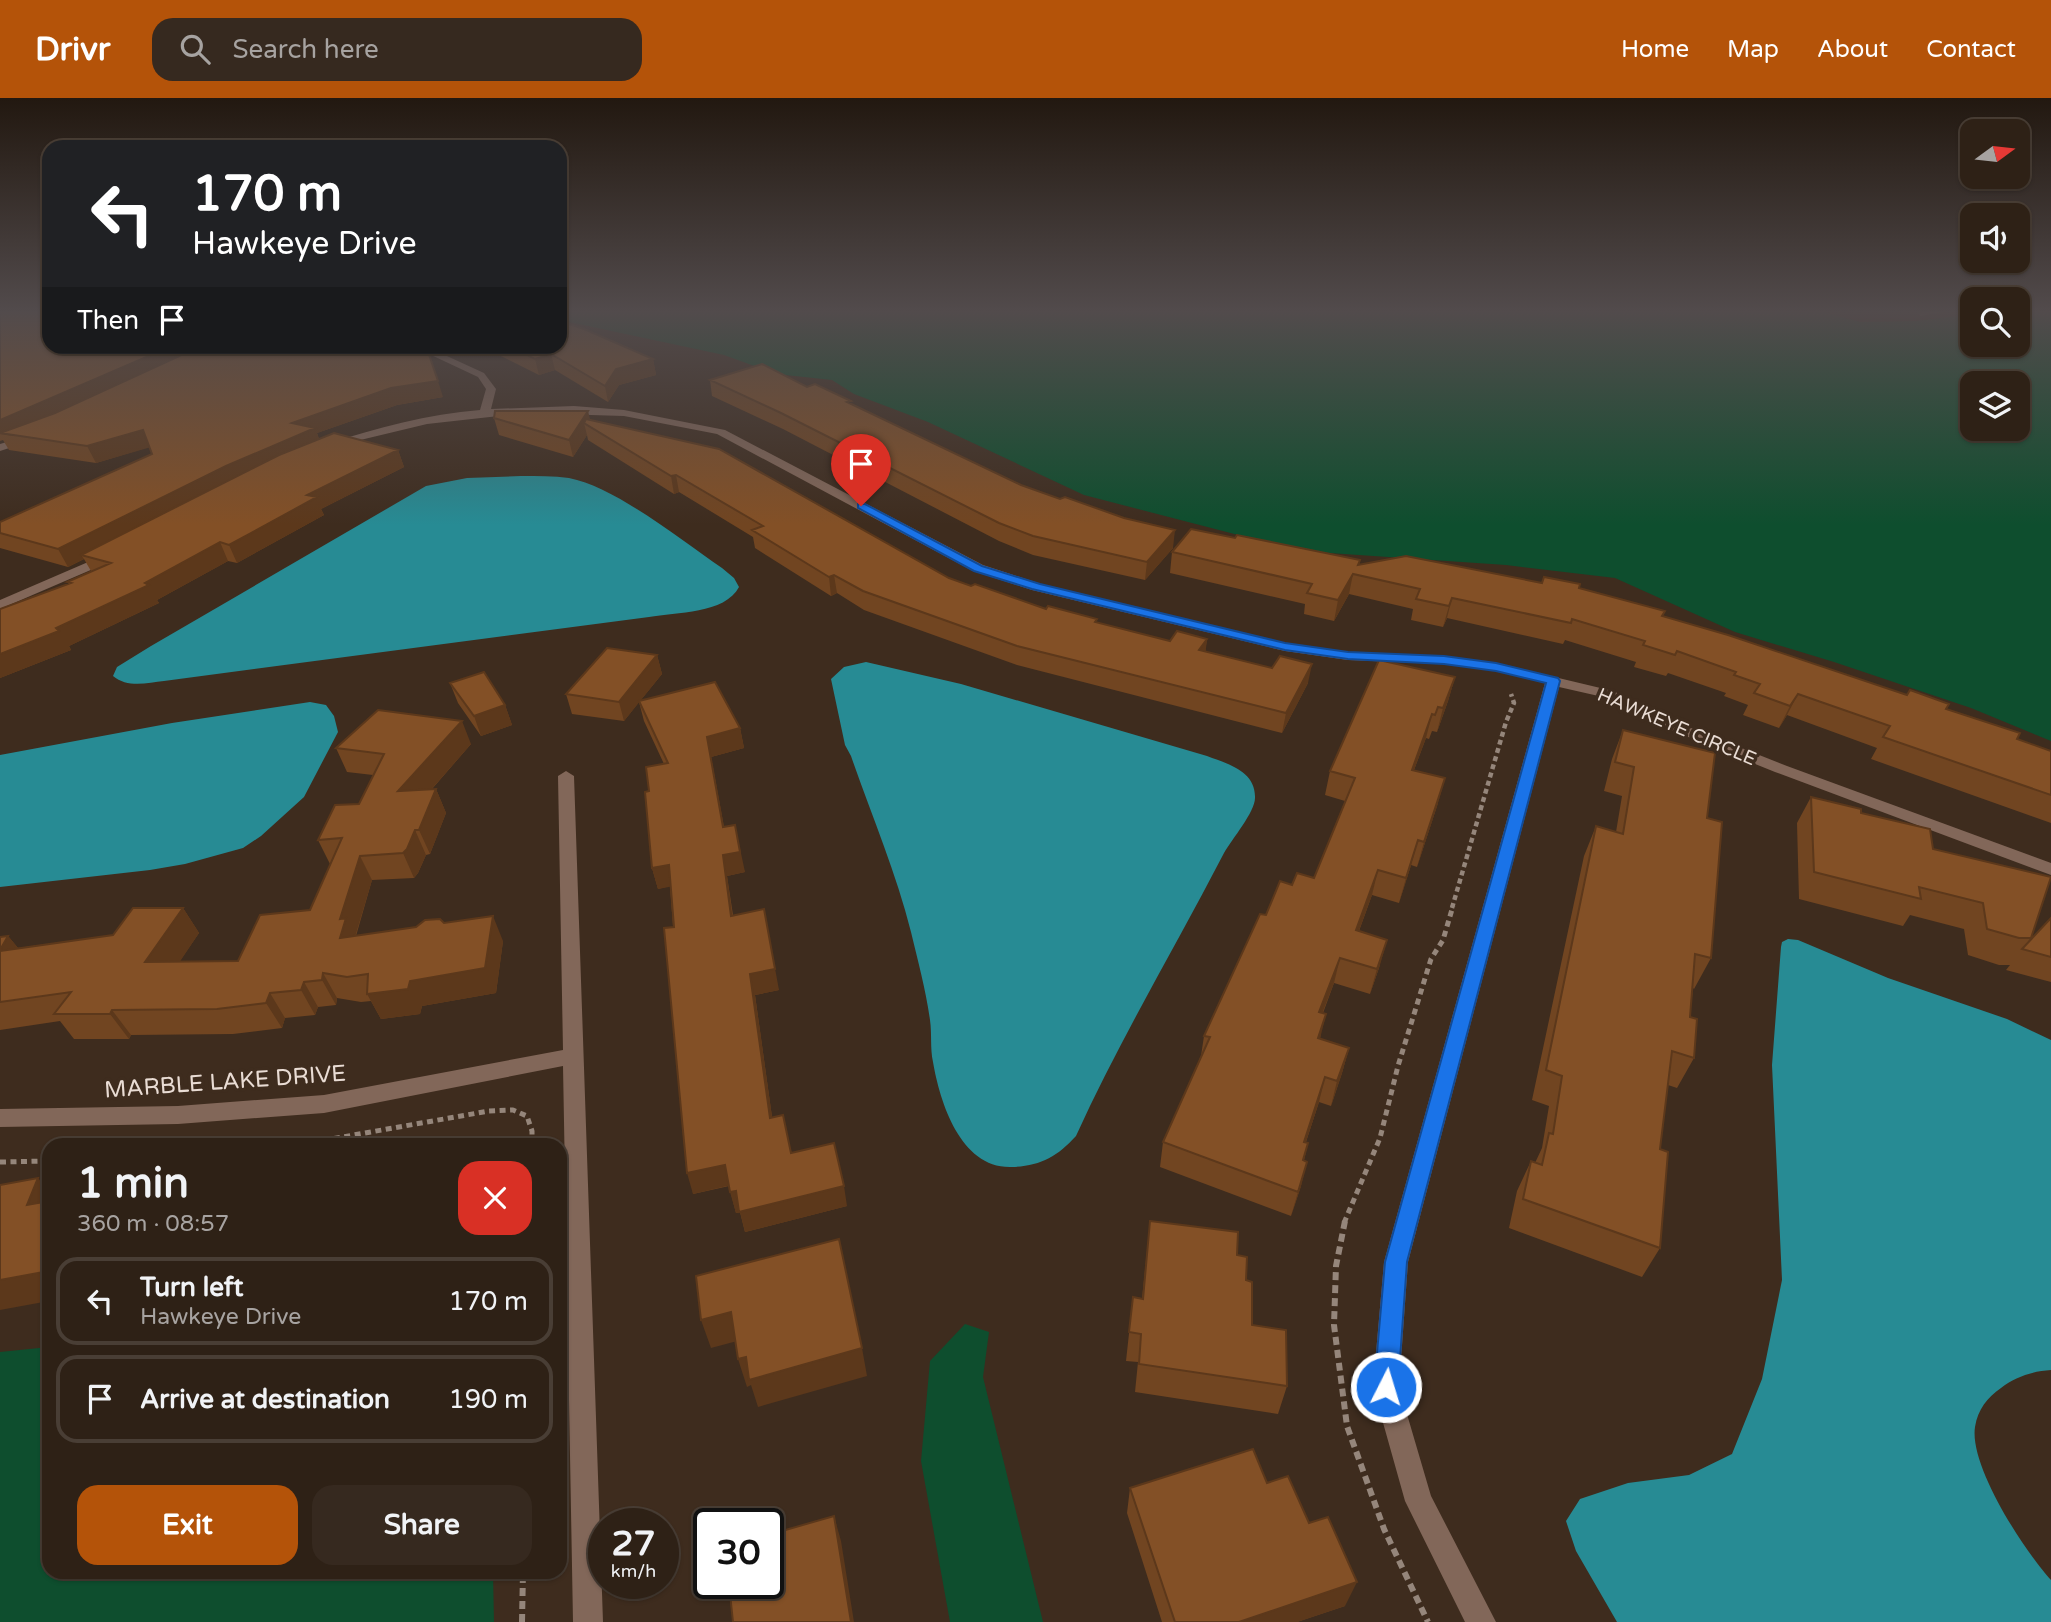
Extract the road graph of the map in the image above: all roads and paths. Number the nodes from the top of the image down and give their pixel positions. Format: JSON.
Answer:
{"nodes":[{"id":1,"x":486,"y":382,"type":"edge"},
{"id":2,"x":485,"y":412,"type":"junction"},
{"id":3,"x":41,"y":434,"type":"edge"},
{"id":4,"x":0,"y":448,"type":"edge"},
{"id":5,"x":323,"y":450,"type":"edge"},
{"id":6,"x":119,"y":551,"type":"edge"},
{"id":7,"x":0,"y":605,"type":"edge"},
{"id":8,"x":1553,"y":681,"type":"junction"},
{"id":9,"x":566,"y":776,"type":"dead end"},
{"id":10,"x":2051,"y":869,"type":"edge"},
{"id":11,"x":575,"y":1056,"type":"junction"},
{"id":12,"x":0,"y":1118,"type":"edge"},
{"id":13,"x":337,"y":1138,"type":"edge"},
{"id":14,"x":532,"y":1138,"type":"edge"},
{"id":15,"x":42,"y":1161,"type":"edge"},
{"id":16,"x":0,"y":1162,"type":"edge"},
{"id":17,"x":523,"y":1579,"type":"edge"},
{"id":18,"x":522,"y":1622,"type":"edge"},
{"id":19,"x":588,"y":1622,"type":"edge"},
{"id":20,"x":1480,"y":1622,"type":"edge"}],
"edges":[{"from":1,"to":2,"type":"street"},
{"from":2,"to":5,"type":"street","name":"HAWKEYE CIRCLE"},
{"from":2,"to":8,"type":"street","name":"HAWKEYE CIRCLE"},
{"from":3,"to":4,"type":"street"},
{"from":6,"to":7,"type":"street"},
{"from":8,"to":10,"type":"street","name":"HAWKEYE CIRCLE"},
{"from":8,"to":20,"type":"street"},
{"from":9,"to":11,"type":"street"},
{"from":11,"to":12,"type":"street","name":"MARBLE LAKE DRIVE"},
{"from":11,"to":19,"type":"street"},
{"from":13,"to":14,"type":"path"},
{"from":15,"to":16,"type":"path"},
{"from":17,"to":18,"type":"path"}]}
